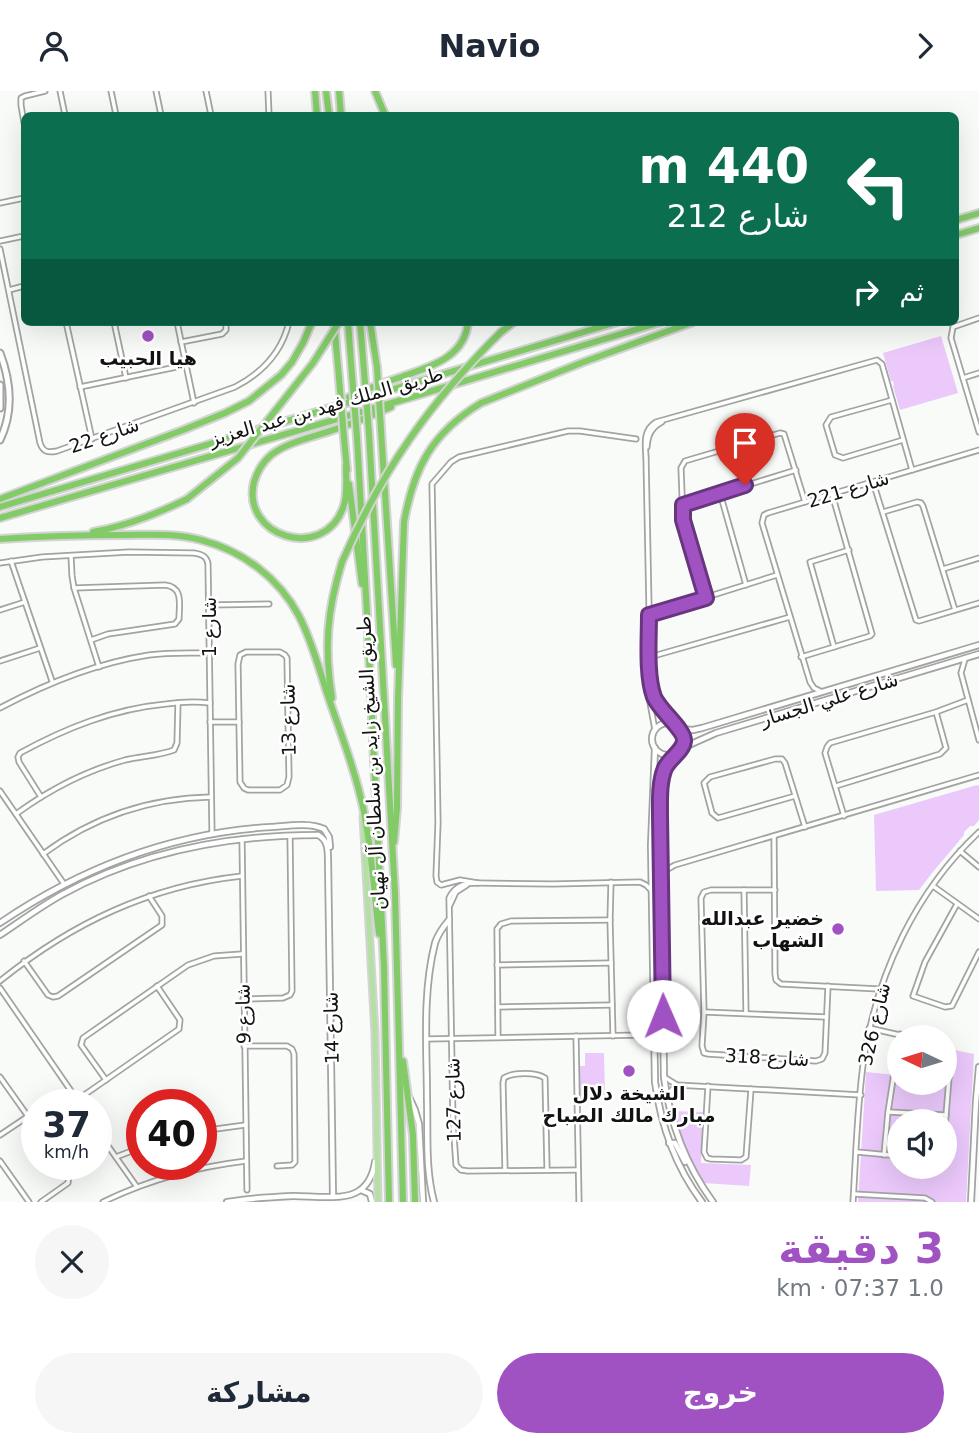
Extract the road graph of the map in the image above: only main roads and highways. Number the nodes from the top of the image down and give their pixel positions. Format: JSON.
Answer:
{"nodes":[{"id":1,"x":315,"y":91,"type":"edge"},
{"id":2,"x":326,"y":91,"type":"edge"},
{"id":3,"x":339,"y":91,"type":"edge"},
{"id":4,"x":374,"y":91,"type":"edge"},
{"id":5,"x":317,"y":112,"type":"edge"},
{"id":6,"x":329,"y":112,"type":"edge"},
{"id":7,"x":341,"y":112,"type":"edge"},
{"id":8,"x":379,"y":112,"type":"edge"},
{"id":9,"x":384,"y":112,"type":"edge"},
{"id":10,"x":979,"y":213,"type":"edge"},
{"id":11,"x":959,"y":219,"type":"edge"},
{"id":12,"x":979,"y":227,"type":"edge"},
{"id":13,"x":959,"y":234,"type":"edge"},
{"id":14,"x":310,"y":326,"type":"edge"},
{"id":15,"x":334,"y":326,"type":"edge"},
{"id":16,"x":336,"y":326,"type":"edge"},
{"id":17,"x":348,"y":326,"type":"edge"},
{"id":18,"x":360,"y":326,"type":"edge"},
{"id":19,"x":372,"y":326,"type":"edge"},
{"id":20,"x":467,"y":326,"type":"edge"},
{"id":21,"x":509,"y":326,"type":"edge"},
{"id":22,"x":603,"y":326,"type":"edge"},
{"id":23,"x":648,"y":326,"type":"edge"},
{"id":24,"x":682,"y":326,"type":"edge"},
{"id":25,"x":0,"y":353,"type":"edge"},
{"id":26,"x":0,"y":384,"type":"edge"},
{"id":27,"x":412,"y":397,"type":"junction"},
{"id":28,"x":0,"y":408,"type":"edge"},
{"id":29,"x":324,"y":408,"type":"junction"},
{"id":30,"x":0,"y":440,"type":"edge"},
{"id":31,"x":346,"y":466,"type":"junction"},
{"id":32,"x":0,"y":499,"type":"edge"},
{"id":33,"x":0,"y":506,"type":"edge"},
{"id":34,"x":0,"y":518,"type":"edge"},
{"id":35,"x":67,"y":535,"type":"junction"},
{"id":36,"x":0,"y":539,"type":"edge"},
{"id":37,"x":367,"y":614,"type":"junction"},
{"id":38,"x":398,"y":699,"type":"junction"},
{"id":39,"x":338,"y":726,"type":"junction"},
{"id":40,"x":364,"y":810,"type":"junction"},
{"id":41,"x":392,"y":856,"type":"junction"},
{"id":42,"x":384,"y":967,"type":"junction"},
{"id":43,"x":399,"y":1041,"type":"junction"},
{"id":44,"x":378,"y":1202,"type":"edge"},
{"id":45,"x":389,"y":1202,"type":"edge"},
{"id":46,"x":403,"y":1202,"type":"edge"},
{"id":47,"x":415,"y":1202,"type":"edge"}],
"edges":[{"from":1,"to":5,"type":"highway"},
{"from":2,"to":6,"type":"highway"},
{"from":3,"to":7,"type":"highway"},
{"from":4,"to":8,"type":"highway"},
{"from":4,"to":9,"type":"highway"},
{"from":10,"to":11,"type":"highway"},
{"from":12,"to":13,"type":"highway"},
{"from":14,"to":32,"type":"highway"},
{"from":15,"to":35,"type":"highway","bridge":true},
{"from":16,"to":31,"type":"highway","bridge":true},
{"from":17,"to":37,"type":"highway","name":"طريق الشيخ زايد بن سلطان آل نهيان","bridge":true},
{"from":18,"to":41,"type":"highway","name":"طريق الشيخ زايد بن سلطان آل نهيان","bridge":true},
{"from":19,"to":38,"type":"highway","bridge":true},
{"from":20,"to":29,"type":"highway"},
{"from":21,"to":39,"type":"highway","bridge":true},
{"from":22,"to":29,"type":"highway","name":"طريق الملك فهد بن عبد العزيز"},
{"from":23,"to":27,"type":"highway","name":"طريق الملك فهد بن عبد العزيز"},
{"from":24,"to":38,"type":"highway"},
{"from":25,"to":30,"type":"main road"},
{"from":26,"to":28,"type":"main road"},
{"from":27,"to":31,"type":"highway"},
{"from":27,"to":34,"type":"highway","name":"طريق الملك فهد بن عبد العزيز"},
{"from":29,"to":33,"type":"highway","name":"طريق الملك فهد بن عبد العزيز"},
{"from":31,"to":37,"type":"highway"},
{"from":35,"to":36,"type":"highway"},
{"from":35,"to":39,"type":"highway"},
{"from":37,"to":42,"type":"highway","name":"طريق الشيخ زايد بن سلطان آل نهيان"},
{"from":38,"to":41,"type":"highway"},
{"from":39,"to":40,"type":"highway"},
{"from":40,"to":42,"type":"highway"},
{"from":40,"to":44,"type":"main road"},
{"from":41,"to":43,"type":"highway","name":"طريق الشيخ زايد بن سلطان آل نهيان"},
{"from":42,"to":45,"type":"highway","name":"طريق الشيخ زايد بن سلطان آل نهيان"},
{"from":43,"to":46,"type":"highway","name":"طريق الشيخ زايد بن سلطان آل نهيان"},
{"from":43,"to":47,"type":"highway"}]}
